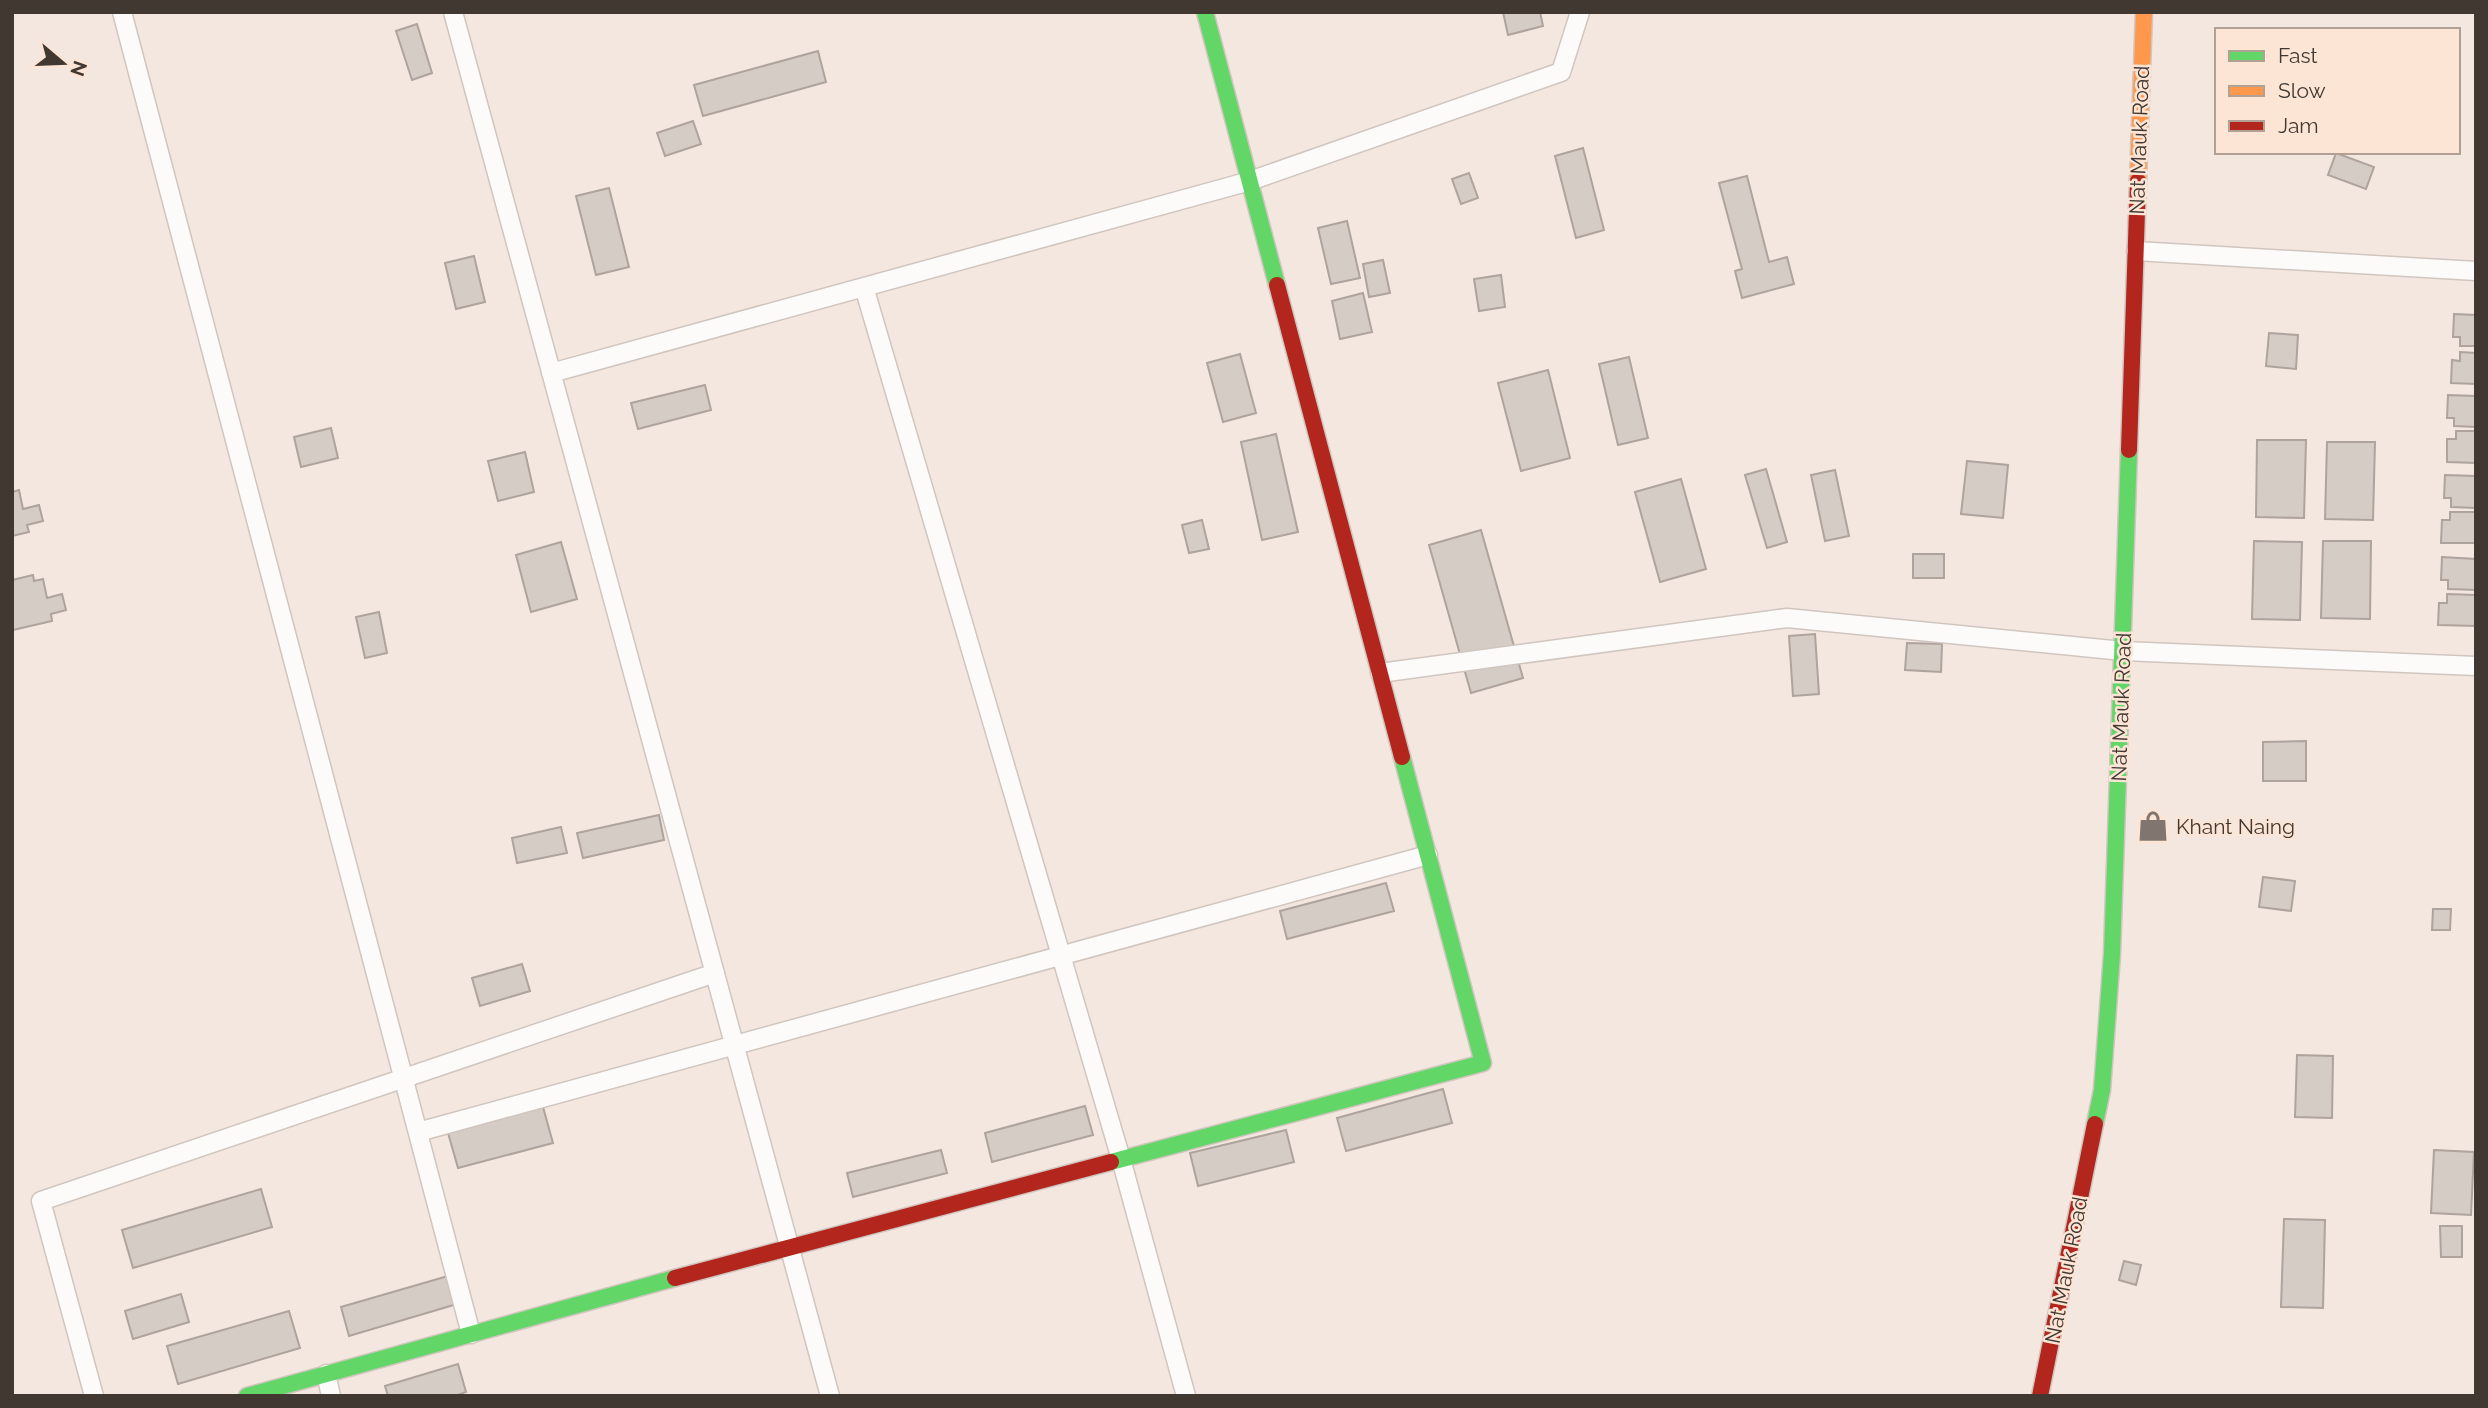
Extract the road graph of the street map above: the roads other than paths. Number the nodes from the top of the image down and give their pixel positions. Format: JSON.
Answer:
{"nodes":[{"id":1,"x":122,"y":12,"type":"edge"},
{"id":2,"x":453,"y":12,"type":"edge"},
{"id":3,"x":1205,"y":12,"type":"edge"},
{"id":4,"x":1580,"y":12,"type":"edge"},
{"id":5,"x":2144,"y":12,"type":"edge"},
{"id":6,"x":1250,"y":181,"type":"junction"},
{"id":7,"x":2136,"y":251,"type":"junction"},
{"id":8,"x":2476,"y":271,"type":"edge"},
{"id":9,"x":864,"y":287,"type":"junction"},
{"id":10,"x":551,"y":373,"type":"junction"},
{"id":11,"x":2123,"y":651,"type":"junction"},
{"id":12,"x":2476,"y":666,"type":"edge"},
{"id":13,"x":1380,"y":673,"type":"junction"},
{"id":14,"x":1428,"y":855,"type":"junction"},
{"id":15,"x":1061,"y":956,"type":"junction"},
{"id":16,"x":715,"y":973,"type":"junction"},
{"id":17,"x":734,"y":1046,"type":"junction"},
{"id":18,"x":403,"y":1076,"type":"junction"},
{"id":19,"x":418,"y":1132,"type":"junction"},
{"id":20,"x":1121,"y":1159,"type":"junction"},
{"id":21,"x":789,"y":1247,"type":"junction"},
{"id":22,"x":471,"y":1334,"type":"junction"},
{"id":23,"x":327,"y":1374,"type":"junction"},
{"id":24,"x":94,"y":1396,"type":"edge"},
{"id":25,"x":247,"y":1396,"type":"edge"},
{"id":26,"x":331,"y":1396,"type":"edge"},
{"id":27,"x":830,"y":1396,"type":"edge"},
{"id":28,"x":1186,"y":1396,"type":"edge"},
{"id":29,"x":2040,"y":1396,"type":"edge"}],
"edges":[{"from":1,"to":18,"type":"street"},
{"from":2,"to":10,"type":"street"},
{"from":3,"to":6,"type":"main road"},
{"from":4,"to":6,"type":"street"},
{"from":5,"to":7,"type":"main road","name":"Nat Mauk Road"},
{"from":6,"to":9,"type":"street"},
{"from":6,"to":13,"type":"main road"},
{"from":7,"to":8,"type":"street"},
{"from":7,"to":11,"type":"main road","name":"Nat Mauk Road"},
{"from":9,"to":10,"type":"street"},
{"from":9,"to":15,"type":"street"},
{"from":10,"to":16,"type":"street"},
{"from":11,"to":12,"type":"street"},
{"from":11,"to":13,"type":"street"},
{"from":11,"to":29,"type":"main road","name":"Nat Mauk Road"},
{"from":13,"to":14,"type":"main road"},
{"from":14,"to":15,"type":"street"},
{"from":14,"to":20,"type":"main road"},
{"from":15,"to":17,"type":"street"},
{"from":15,"to":20,"type":"street"},
{"from":16,"to":17,"type":"street"},
{"from":16,"to":18,"type":"street"},
{"from":17,"to":19,"type":"street"},
{"from":17,"to":21,"type":"street"},
{"from":18,"to":19,"type":"street"},
{"from":18,"to":24,"type":"street"},
{"from":19,"to":22,"type":"street"},
{"from":20,"to":21,"type":"main road"},
{"from":20,"to":28,"type":"street"},
{"from":21,"to":22,"type":"main road"},
{"from":21,"to":27,"type":"street"},
{"from":22,"to":23,"type":"main road"},
{"from":23,"to":25,"type":"main road"},
{"from":23,"to":26,"type":"street"}]}
